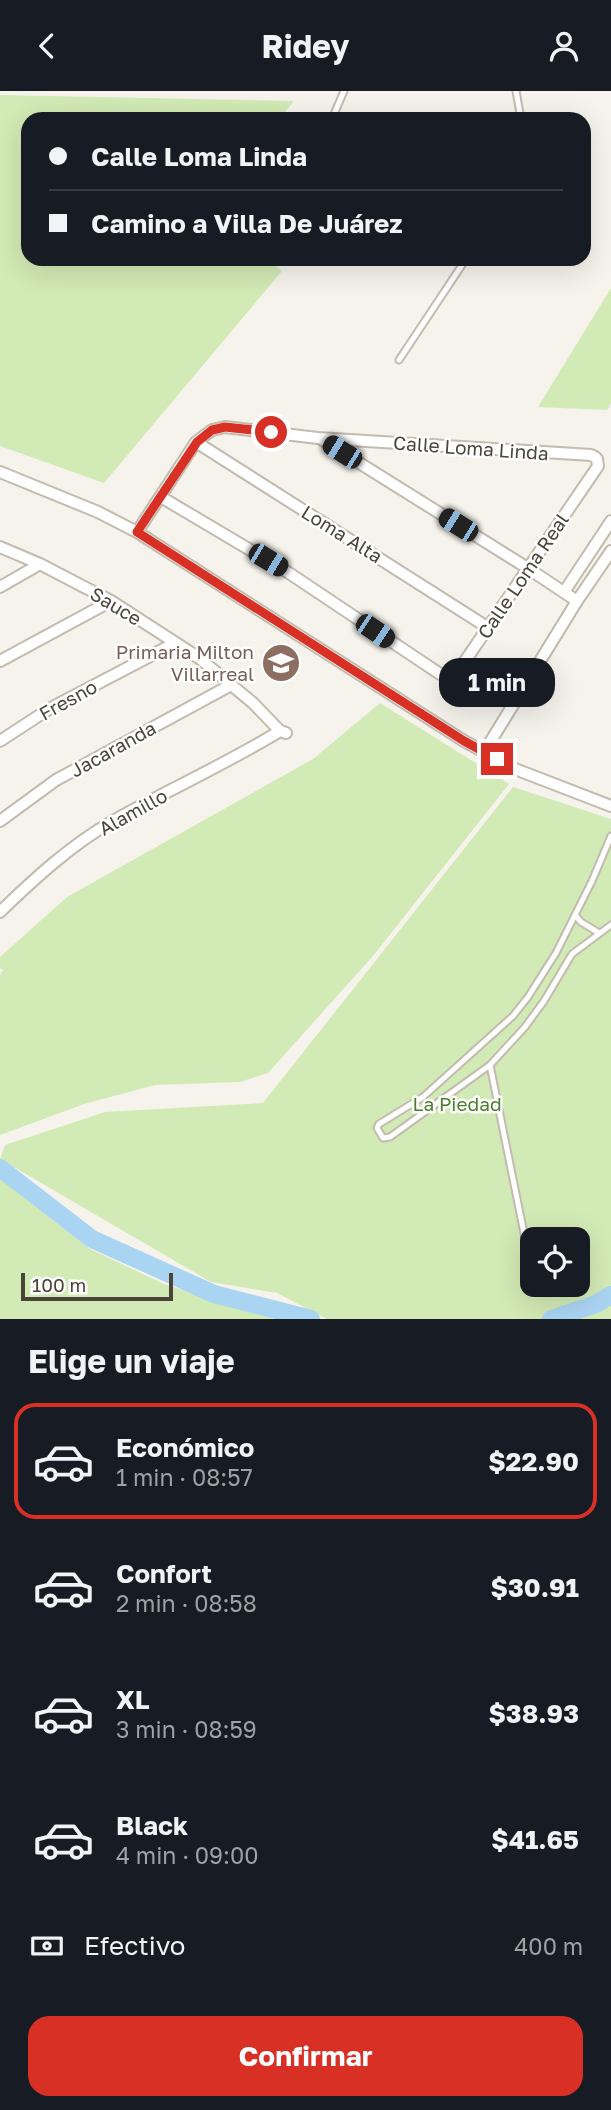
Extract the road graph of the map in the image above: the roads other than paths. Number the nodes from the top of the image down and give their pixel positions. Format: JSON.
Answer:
{"nodes":[{"id":1,"x":344,"y":91,"type":"edge"},
{"id":2,"x":516,"y":91,"type":"edge"},
{"id":3,"x":335,"y":112,"type":"edge"},
{"id":4,"x":518,"y":112,"type":"edge"},
{"id":5,"x":461,"y":266,"type":"edge"},
{"id":6,"x":399,"y":360,"type":"dead end"},
{"id":7,"x":318,"y":438,"type":"junction"},
{"id":8,"x":197,"y":442,"type":"junction"},
{"id":9,"x":597,"y":466,"type":"joint"},
{"id":10,"x":0,"y":472,"type":"edge"},
{"id":11,"x":161,"y":497,"type":"junction"},
{"id":12,"x":611,"y":521,"type":"edge"},
{"id":13,"x":137,"y":532,"type":"junction"},
{"id":14,"x":0,"y":547,"type":"edge"},
{"id":15,"x":611,"y":551,"type":"edge"},
{"id":16,"x":40,"y":564,"type":"junction"},
{"id":17,"x":529,"y":569,"type":"junction"},
{"id":18,"x":0,"y":587,"type":"edge"},
{"id":19,"x":564,"y":592,"type":"junction"},
{"id":20,"x":111,"y":601,"type":"junction"},
{"id":21,"x":577,"y":601,"type":"junction"},
{"id":22,"x":487,"y":627,"type":"junction"},
{"id":23,"x":175,"y":643,"type":"junction"},
{"id":24,"x":0,"y":661,"type":"edge"},
{"id":25,"x":231,"y":685,"type":"junction"},
{"id":26,"x":283,"y":732,"type":"joint"},
{"id":27,"x":0,"y":741,"type":"edge"},
{"id":28,"x":484,"y":752,"type":"junction"},
{"id":29,"x":611,"y":806,"type":"edge"},
{"id":30,"x":0,"y":821,"type":"edge"},
{"id":31,"x":611,"y":836,"type":"edge"},
{"id":32,"x":0,"y":912,"type":"edge"},
{"id":33,"x":575,"y":915,"type":"junction"},
{"id":34,"x":611,"y":925,"type":"edge"},
{"id":35,"x":599,"y":933,"type":"junction"},
{"id":36,"x":513,"y":1016,"type":"junction"},
{"id":37,"x":525,"y":1027,"type":"junction"},
{"id":38,"x":491,"y":1065,"type":"junction"},
{"id":39,"x":523,"y":1227,"type":"edge"}],
"edges":[{"from":1,"to":3,"type":"lane"},
{"from":2,"to":4,"type":"lane"},
{"from":5,"to":6,"type":"lane"},
{"from":7,"to":8,"type":"street","name":"Calle Loma Linda"},
{"from":7,"to":9,"type":"street","name":"Calle Loma Linda"},
{"from":7,"to":17,"type":"street"},
{"from":8,"to":11,"type":"street"},
{"from":8,"to":22,"type":"street","name":"Loma Alta"},
{"from":9,"to":17,"type":"street","name":"Calle Loma Real"},
{"from":10,"to":13,"type":"street"},
{"from":11,"to":13,"type":"street"},
{"from":11,"to":22,"type":"street","name":"Calle Loma Real"},
{"from":12,"to":19,"type":"street"},
{"from":13,"to":28,"type":"street"},
{"from":14,"to":16,"type":"street","name":"Sauce"},
{"from":15,"to":21,"type":"street"},
{"from":16,"to":18,"type":"street"},
{"from":16,"to":20,"type":"street","name":"Sauce"},
{"from":17,"to":19,"type":"street"},
{"from":17,"to":22,"type":"street","name":"Calle Loma Real"},
{"from":19,"to":21,"type":"street"},
{"from":20,"to":23,"type":"street","name":"Sauce"},
{"from":20,"to":24,"type":"street"},
{"from":21,"to":28,"type":"street"},
{"from":23,"to":25,"type":"street","name":"Sauce"},
{"from":23,"to":27,"type":"street","name":"Fresno"},
{"from":25,"to":26,"type":"street","name":"Sauce"},
{"from":25,"to":30,"type":"street","name":"Jacaranda"},
{"from":26,"to":32,"type":"street","name":"Alamillo"},
{"from":28,"to":29,"type":"street"},
{"from":31,"to":33,"type":"lane"},
{"from":33,"to":35,"type":"lane"},
{"from":33,"to":36,"type":"lane"},
{"from":34,"to":35,"type":"lane"},
{"from":35,"to":37,"type":"lane"},
{"from":36,"to":37,"type":"lane"},
{"from":36,"to":38,"type":"lane"},
{"from":37,"to":38,"type":"lane"},
{"from":38,"to":39,"type":"lane"}]}
